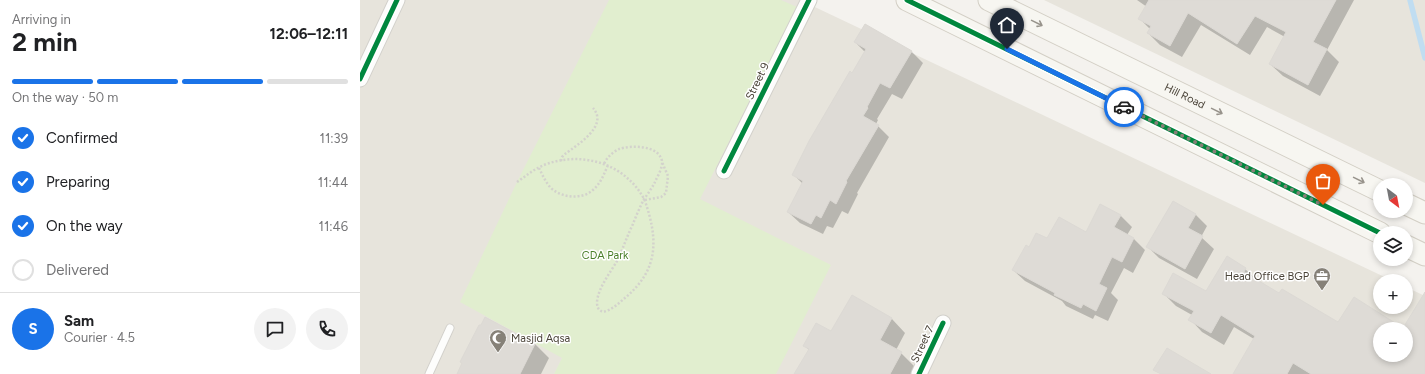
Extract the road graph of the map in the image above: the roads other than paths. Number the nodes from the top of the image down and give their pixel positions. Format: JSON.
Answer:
{"nodes":[{"id":1,"x":397,"y":0,"type":"edge"},
{"id":2,"x":808,"y":0,"type":"edge"},
{"id":3,"x":907,"y":0,"type":"edge"},
{"id":4,"x":990,"y":0,"type":"edge"},
{"id":5,"x":360,"y":79,"type":"edge"},
{"id":6,"x":724,"y":171,"type":"dead end"},
{"id":7,"x":1373,"y":188,"type":"edge"},
{"id":8,"x":1413,"y":207,"type":"edge"},
{"id":9,"x":1425,"y":213,"type":"edge"},
{"id":10,"x":1373,"y":230,"type":"edge"},
{"id":11,"x":1413,"y":249,"type":"edge"},
{"id":12,"x":1425,"y":255,"type":"edge"},
{"id":13,"x":943,"y":323,"type":"dead end"},
{"id":14,"x":450,"y":328,"type":"dead end"},
{"id":15,"x":429,"y":374,"type":"edge"},
{"id":16,"x":919,"y":374,"type":"edge"}],
"edges":[{"from":1,"to":5,"type":"street"},
{"from":2,"to":6,"type":"street","name":"Street 9"},
{"from":3,"to":10,"type":"street"},
{"from":4,"to":7,"type":"street","name":"Hill Road","one_way":true},
{"from":8,"to":9,"type":"street"},
{"from":11,"to":12,"type":"street"},
{"from":13,"to":16,"type":"street","name":"Street 7"},
{"from":14,"to":15,"type":"lane"}]}
